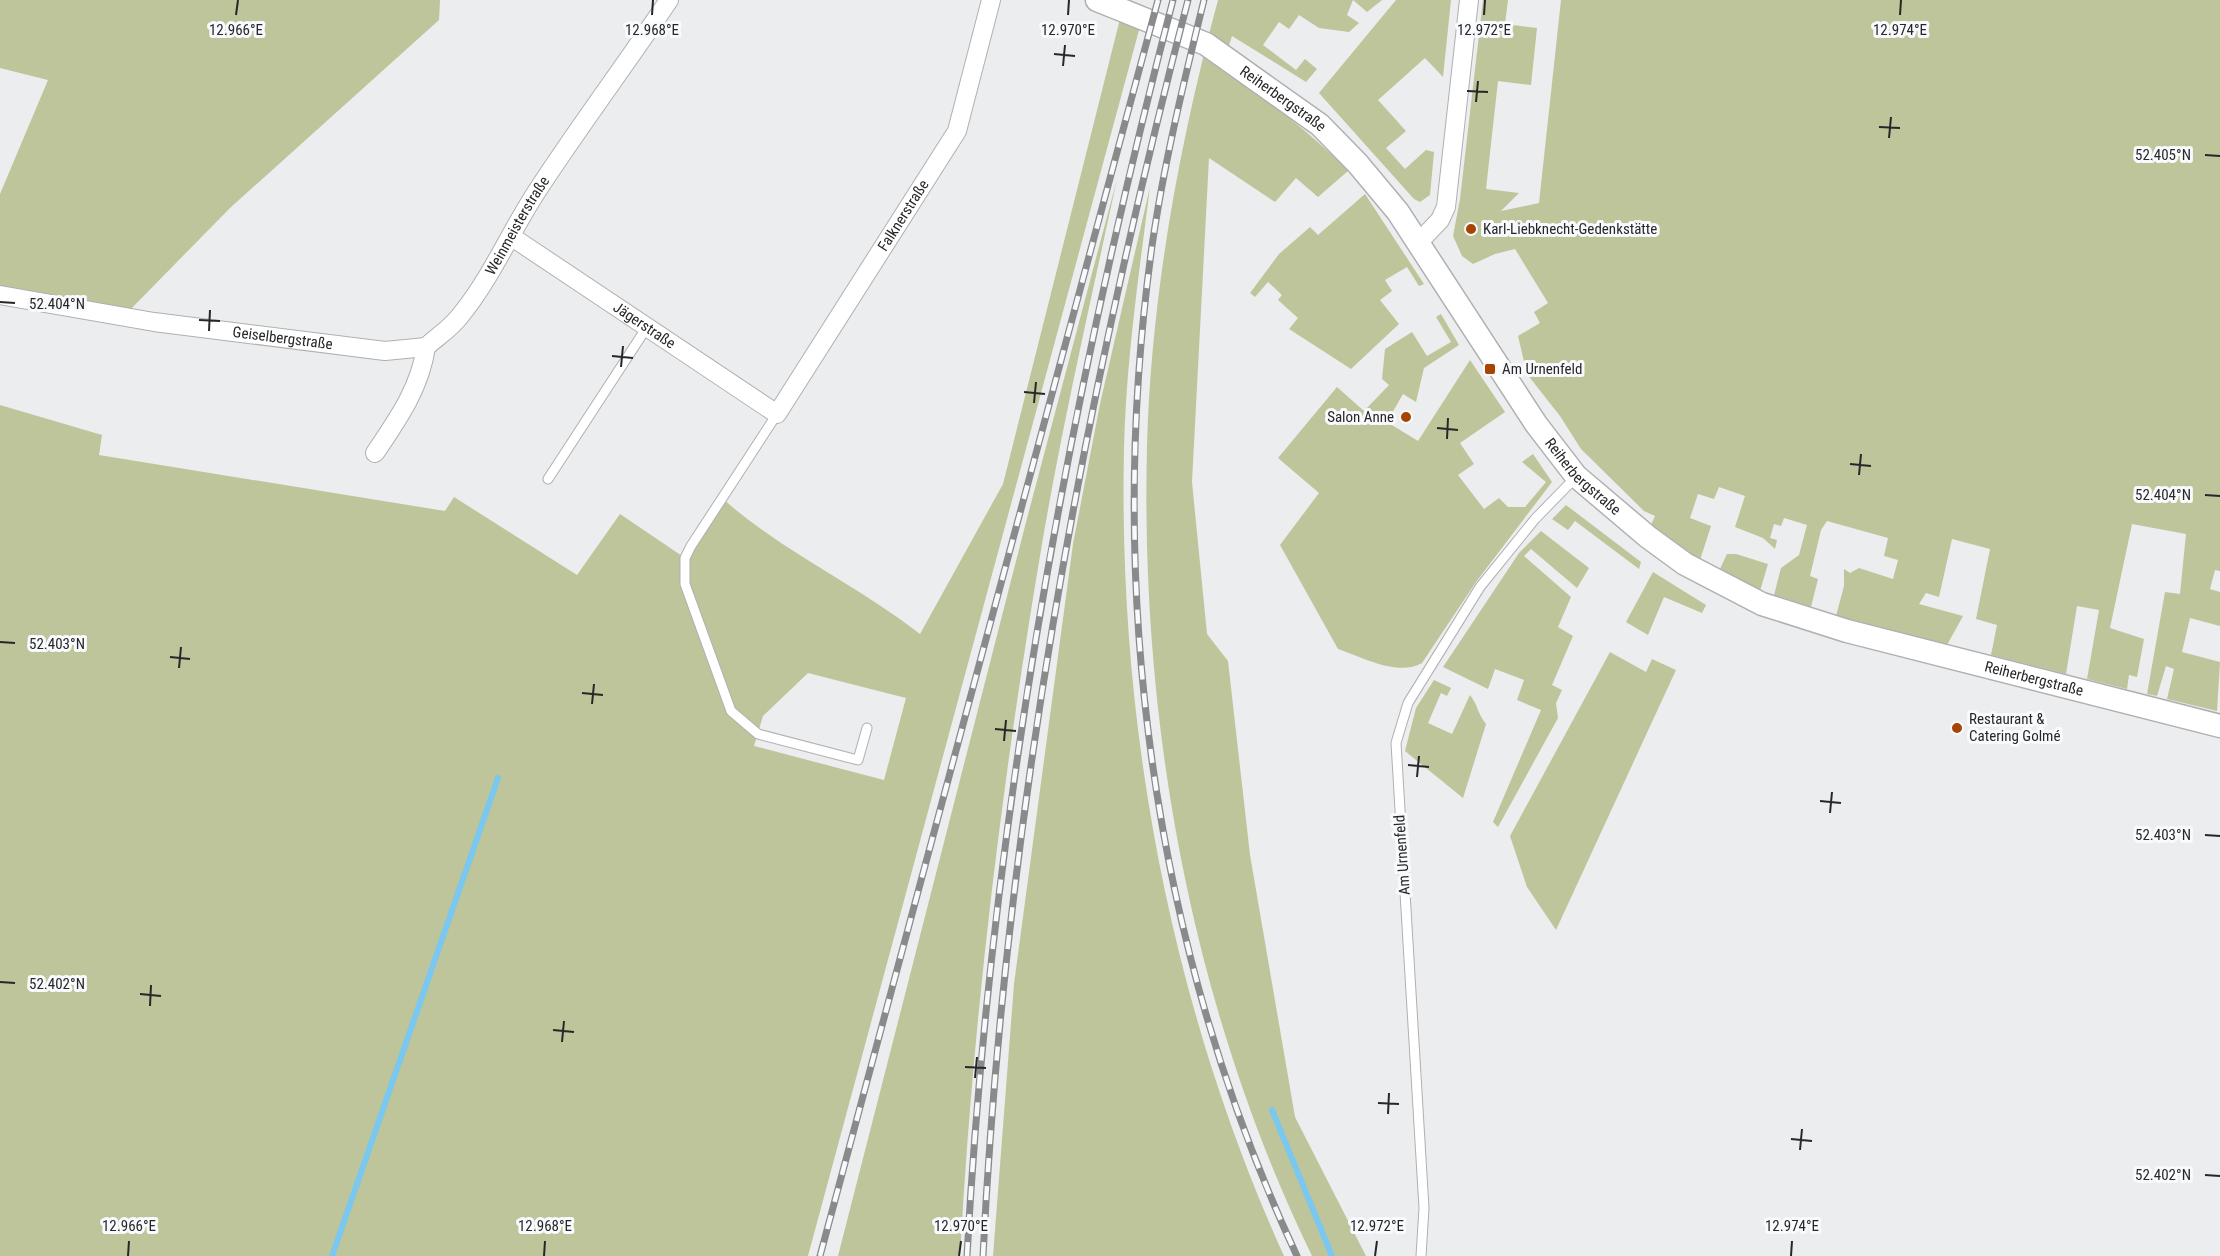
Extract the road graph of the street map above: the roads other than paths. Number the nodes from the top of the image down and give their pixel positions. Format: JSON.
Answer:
{"nodes":[{"id":1,"x":669,"y":0,"type":"edge"},
{"id":2,"x":991,"y":0,"type":"edge"},
{"id":3,"x":1097,"y":0,"type":"edge"},
{"id":4,"x":1469,"y":0,"type":"edge"},
{"id":5,"x":512,"y":237,"type":"junction"},
{"id":6,"x":1419,"y":242,"type":"junction"},
{"id":7,"x":0,"y":295,"type":"edge"},
{"id":8,"x":647,"y":327,"type":"junction"},
{"id":9,"x":426,"y":347,"type":"junction"},
{"id":10,"x":777,"y":414,"type":"junction"},
{"id":11,"x":375,"y":453,"type":"dead end"},
{"id":12,"x":1576,"y":476,"type":"junction"},
{"id":13,"x":548,"y":479,"type":"dead end"},
{"id":14,"x":2220,"y":726,"type":"edge"},
{"id":15,"x":867,"y":728,"type":"dead end"},
{"id":16,"x":1421,"y":1256,"type":"edge"}],
"edges":[{"from":1,"to":5,"type":"street","name":"Weinmeisterstraße"},
{"from":2,"to":10,"type":"street","name":"Falknerstraße"},
{"from":3,"to":6,"type":"street","name":"Reiherbergstraße"},
{"from":4,"to":6,"type":"street"},
{"from":5,"to":8,"type":"street","name":"Jägerstraße"},
{"from":5,"to":9,"type":"street","name":"Weinmeisterstraße"},
{"from":6,"to":12,"type":"street","name":"Reiherbergstraße"},
{"from":7,"to":9,"type":"street","name":"Geiselbergstraße"},
{"from":8,"to":10,"type":"street","name":"Jägerstraße"},
{"from":8,"to":13,"type":"lane"},
{"from":9,"to":11,"type":"street"},
{"from":10,"to":15,"type":"lane"},
{"from":12,"to":14,"type":"street","name":"Reiherbergstraße"},
{"from":12,"to":16,"type":"lane","name":"Am Urnenfeld"}]}
